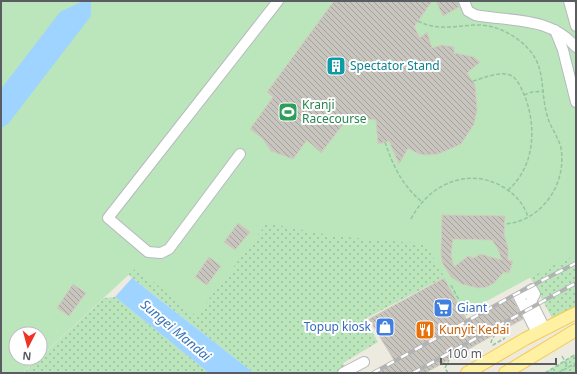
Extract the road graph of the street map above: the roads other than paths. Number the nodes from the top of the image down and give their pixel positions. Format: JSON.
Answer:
{"nodes":[{"id":1,"x":278,"y":1,"type":"edge"},
{"id":2,"x":464,"y":1,"type":"edge"},
{"id":3,"x":569,"y":1,"type":"edge"},
{"id":4,"x":576,"y":26,"type":"edge"},
{"id":5,"x":555,"y":30,"type":"junction"},
{"id":6,"x":576,"y":48,"type":"edge"},
{"id":7,"x":576,"y":102,"type":"edge"},
{"id":8,"x":240,"y":154,"type":"dead end"},
{"id":9,"x":576,"y":313,"type":"edge"},
{"id":10,"x":576,"y":330,"type":"edge"},
{"id":11,"x":364,"y":362,"type":"dead end"},
{"id":12,"x":343,"y":373,"type":"edge"},
{"id":13,"x":467,"y":373,"type":"edge"},
{"id":14,"x":505,"y":373,"type":"edge"}],
"edges":[{"from":1,"to":8,"type":"lane"},
{"from":2,"to":5,"type":"lane"},
{"from":3,"to":4,"type":"lane"},
{"from":5,"to":6,"type":"lane"},
{"from":5,"to":7,"type":"lane"},
{"from":9,"to":13,"type":"main road"},
{"from":10,"to":14,"type":"main road"},
{"from":11,"to":12,"type":"lane"}]}
